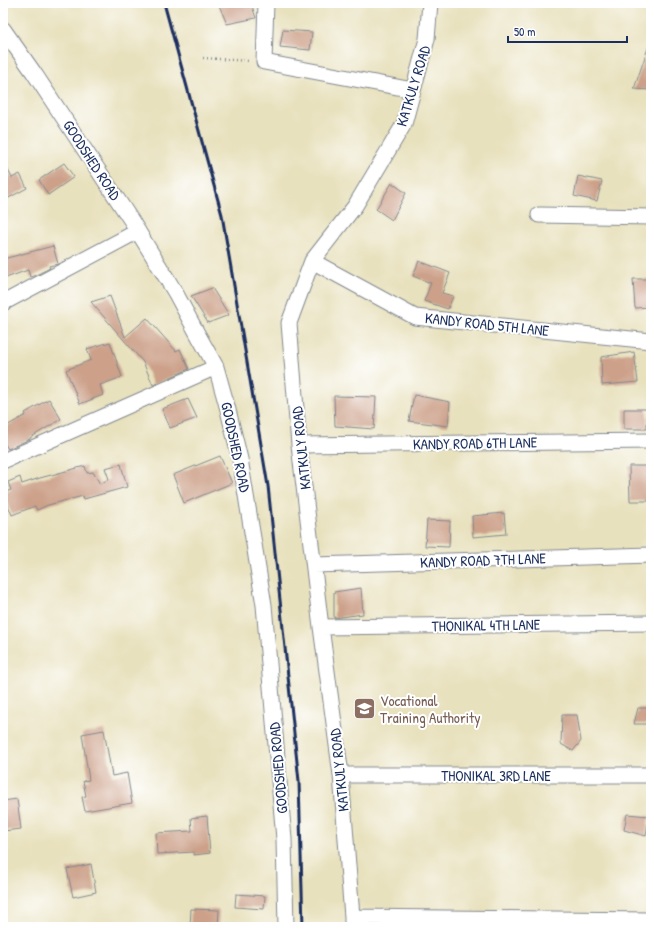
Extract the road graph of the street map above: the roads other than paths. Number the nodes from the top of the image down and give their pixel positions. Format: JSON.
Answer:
{"nodes":[{"id":1,"x":266,"y":3,"type":"edge"},
{"id":2,"x":430,"y":3,"type":"edge"},
{"id":3,"x":3,"y":28,"type":"edge"},
{"id":4,"x":413,"y":90,"type":"junction"},
{"id":5,"x":539,"y":215,"type":"dead end"},
{"id":6,"x":651,"y":217,"type":"edge"},
{"id":7,"x":138,"y":231,"type":"junction"},
{"id":8,"x":312,"y":261,"type":"junction"},
{"id":9,"x":3,"y":303,"type":"edge"},
{"id":10,"x":651,"y":341,"type":"edge"},
{"id":11,"x":216,"y":367,"type":"junction"},
{"id":12,"x":651,"y":441,"type":"edge"},
{"id":13,"x":300,"y":446,"type":"junction"},
{"id":14,"x":3,"y":461,"type":"edge"},
{"id":15,"x":651,"y":555,"type":"edge"},
{"id":16,"x":314,"y":565,"type":"junction"},
{"id":17,"x":651,"y":623,"type":"edge"},
{"id":18,"x":321,"y":627,"type":"junction"},
{"id":19,"x":341,"y":775,"type":"junction"},
{"id":20,"x":651,"y":775,"type":"edge"},
{"id":21,"x":651,"y":920,"type":"edge"},
{"id":22,"x":352,"y":922,"type":"edge"},
{"id":23,"x":286,"y":927,"type":"edge"}],
"edges":[{"from":1,"to":4,"type":"street"},
{"from":2,"to":4,"type":"street","name":"KATKULY ROAD"},
{"from":3,"to":7,"type":"street","name":"GOODSHED ROAD"},
{"from":4,"to":8,"type":"street","name":"KATKULY ROAD"},
{"from":5,"to":6,"type":"street"},
{"from":7,"to":9,"type":"street"},
{"from":7,"to":11,"type":"street","name":"GOODSHED ROAD"},
{"from":8,"to":10,"type":"street","name":"KANDY ROAD 5TH LANE"},
{"from":8,"to":13,"type":"street","name":"KATKULY ROAD"},
{"from":11,"to":14,"type":"street"},
{"from":11,"to":23,"type":"street","name":"GOODSHED ROAD"},
{"from":12,"to":13,"type":"street","name":"KANDY ROAD 6TH LANE"},
{"from":13,"to":16,"type":"street","name":"KATKULY ROAD"},
{"from":15,"to":16,"type":"street","name":"KANDY ROAD 7TH LANE"},
{"from":16,"to":18,"type":"street","name":"KATKULY ROAD"},
{"from":17,"to":18,"type":"street","name":"THONIKAL 4TH LANE"},
{"from":18,"to":19,"type":"street","name":"KATKULY ROAD"},
{"from":19,"to":20,"type":"street","name":"THONIKAL 3RD LANE"},
{"from":19,"to":22,"type":"street","name":"KATKULY ROAD"},
{"from":21,"to":22,"type":"street"}]}
